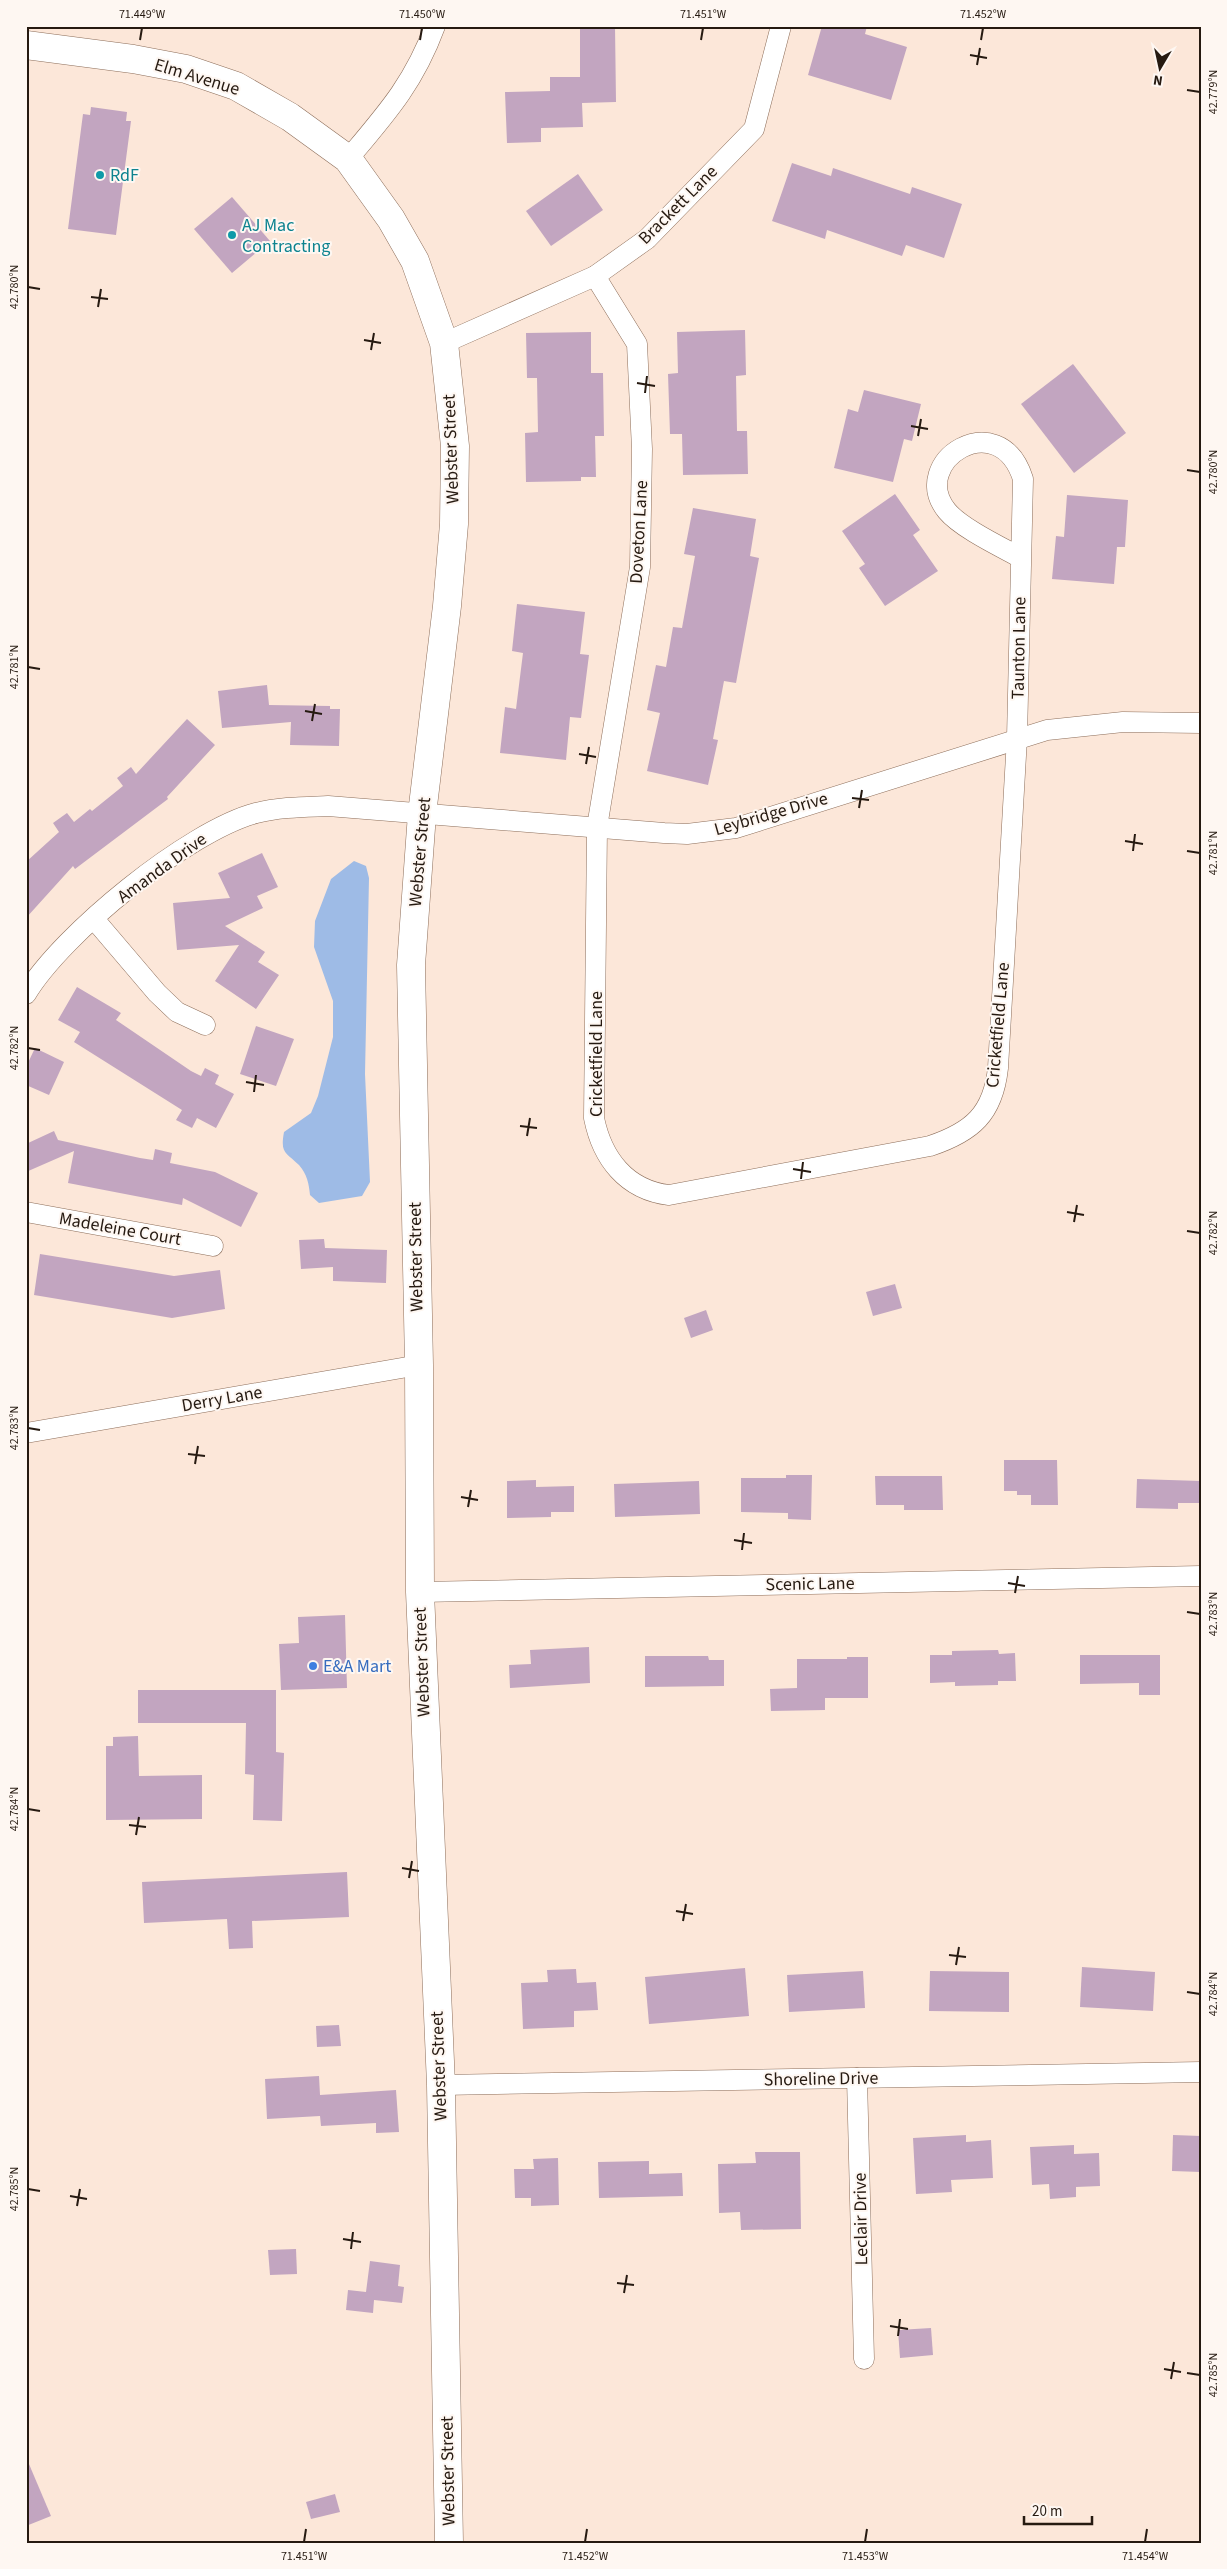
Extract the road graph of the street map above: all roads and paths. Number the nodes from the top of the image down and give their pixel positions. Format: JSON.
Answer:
{"nodes":[{"id":1,"x":435,"y":26,"type":"edge"},
{"id":2,"x":781,"y":26,"type":"edge"},
{"id":3,"x":26,"y":45,"type":"edge"},
{"id":4,"x":348,"y":159,"type":"junction"},
{"id":5,"x":595,"y":276,"type":"junction"},
{"id":6,"x":444,"y":344,"type":"junction"},
{"id":7,"x":1021,"y":558,"type":"junction"},
{"id":8,"x":1201,"y":723,"type":"edge"},
{"id":9,"x":1017,"y":738,"type":"junction"},
{"id":10,"x":422,"y":814,"type":"junction"},
{"id":11,"x":597,"y":827,"type":"junction"},
{"id":12,"x":94,"y":918,"type":"junction"},
{"id":13,"x":26,"y":994,"type":"edge"},
{"id":14,"x":206,"y":1025,"type":"dead end"},
{"id":15,"x":26,"y":1212,"type":"edge"},
{"id":16,"x":213,"y":1246,"type":"dead end"},
{"id":17,"x":418,"y":1364,"type":"junction"},
{"id":18,"x":26,"y":1433,"type":"edge"},
{"id":19,"x":1201,"y":1576,"type":"edge"},
{"id":20,"x":420,"y":1592,"type":"junction"},
{"id":21,"x":1201,"y":2072,"type":"edge"},
{"id":22,"x":857,"y":2078,"type":"junction"},
{"id":23,"x":441,"y":2085,"type":"junction"},
{"id":24,"x":864,"y":2359,"type":"dead end"},
{"id":25,"x":449,"y":2543,"type":"edge"}],
"edges":[{"from":1,"to":4,"type":"street"},
{"from":2,"to":5,"type":"street","name":"Brackett Lane"},
{"from":3,"to":4,"type":"main road","name":"Elm Avenue"},
{"from":4,"to":6,"type":"main road","name":"Webster Street"},
{"from":5,"to":6,"type":"street","name":"Brackett Lane"},
{"from":5,"to":11,"type":"street","name":"Doveton Lane"},
{"from":6,"to":10,"type":"main road","name":"Webster Street"},
{"from":7,"to":7,"type":"street","name":"Taunton Lane"},
{"from":7,"to":9,"type":"street","name":"Taunton Lane"},
{"from":8,"to":9,"type":"street","name":"Leybridge Drive"},
{"from":9,"to":11,"type":"street","name":"Leybridge Drive"},
{"from":9,"to":11,"type":"street","name":"Cricketfield Lane"},
{"from":10,"to":11,"type":"street","name":"Leybridge Drive"},
{"from":10,"to":12,"type":"street","name":"Amanda Drive"},
{"from":10,"to":17,"type":"main road","name":"Webster Street"},
{"from":12,"to":13,"type":"street","name":"Amanda Drive"},
{"from":12,"to":14,"type":"street"},
{"from":15,"to":16,"type":"street","name":"Madeleine Court"},
{"from":17,"to":18,"type":"street","name":"Derry Lane"},
{"from":17,"to":20,"type":"main road","name":"Webster Street"},
{"from":19,"to":20,"type":"street","name":"Scenic Lane"},
{"from":20,"to":23,"type":"main road","name":"Webster Street"},
{"from":21,"to":22,"type":"street","name":"Shoreline Drive"},
{"from":22,"to":23,"type":"street","name":"Shoreline Drive"},
{"from":22,"to":24,"type":"street","name":"Leclair Drive"},
{"from":23,"to":25,"type":"main road","name":"Webster Street"}]}
